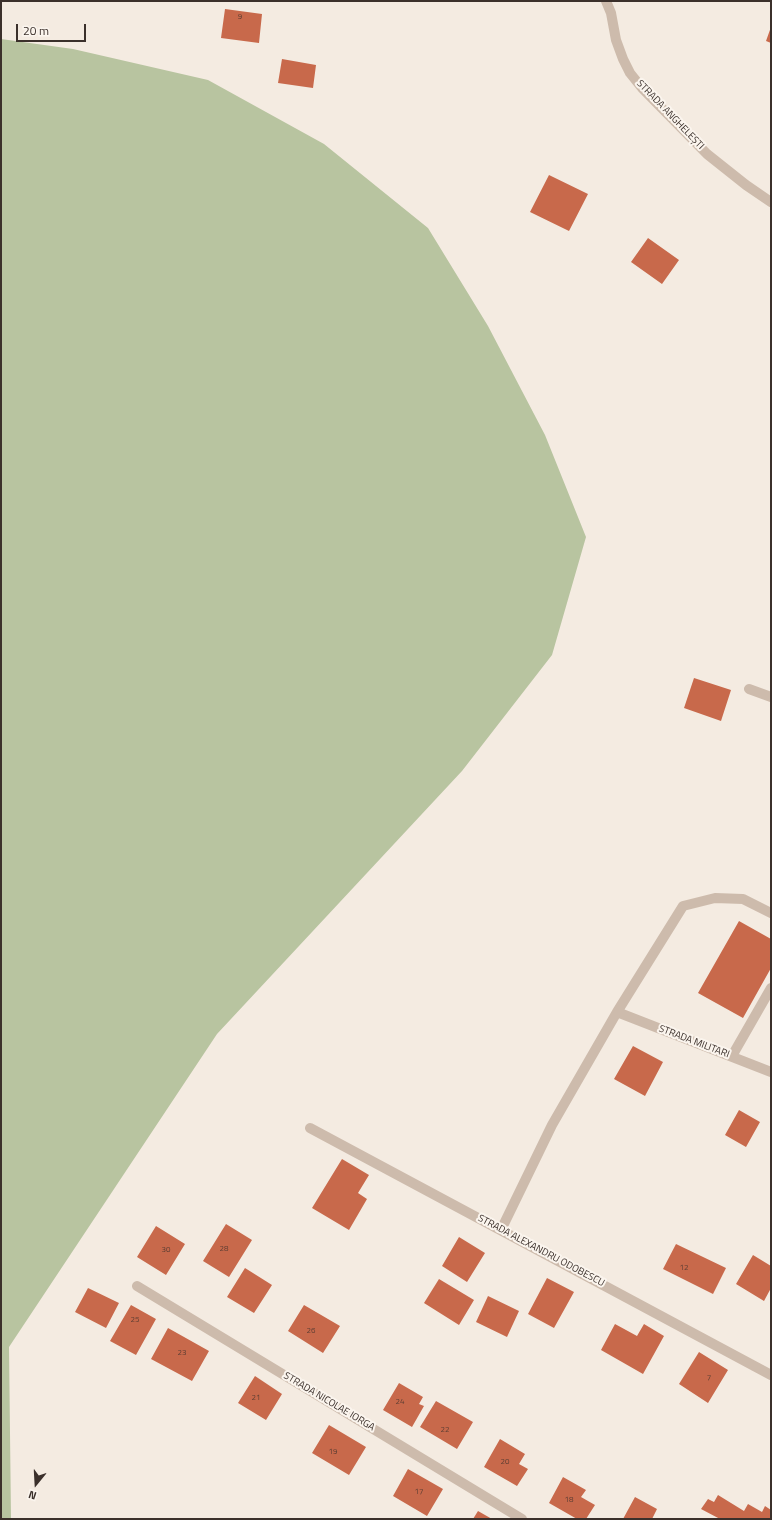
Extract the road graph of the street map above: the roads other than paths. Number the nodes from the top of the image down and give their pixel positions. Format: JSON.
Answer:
{"nodes":[{"id":1,"x":606,"y":1,"type":"edge"},
{"id":2,"x":771,"y":202,"type":"edge"},
{"id":3,"x":749,"y":689,"type":"dead end"},
{"id":4,"x":771,"y":697,"type":"edge"},
{"id":5,"x":771,"y":913,"type":"edge"},
{"id":6,"x":771,"y":988,"type":"edge"},
{"id":7,"x":617,"y":1012,"type":"junction"},
{"id":8,"x":732,"y":1056,"type":"junction"},
{"id":9,"x":771,"y":1072,"type":"edge"},
{"id":10,"x":310,"y":1128,"type":"dead end"},
{"id":11,"x":501,"y":1230,"type":"junction"},
{"id":12,"x":137,"y":1286,"type":"dead end"},
{"id":13,"x":771,"y":1375,"type":"edge"},
{"id":14,"x":522,"y":1519,"type":"edge"}],
"edges":[{"from":1,"to":2,"type":"street","name":"STRADA ANGHELEȘTI"},
{"from":3,"to":4,"type":"street"},
{"from":5,"to":7,"type":"street"},
{"from":6,"to":8,"type":"street"},
{"from":7,"to":8,"type":"street","name":"STRADA MILITARI"},
{"from":7,"to":11,"type":"street"},
{"from":8,"to":9,"type":"street","name":"STRADA MILITARI"},
{"from":10,"to":11,"type":"street","name":"STRADA ALEXANDRU ODOBESCU"},
{"from":11,"to":13,"type":"street","name":"STRADA ALEXANDRU ODOBESCU"},
{"from":12,"to":14,"type":"street","name":"STRADA NICOLAE IORGA"}]}
